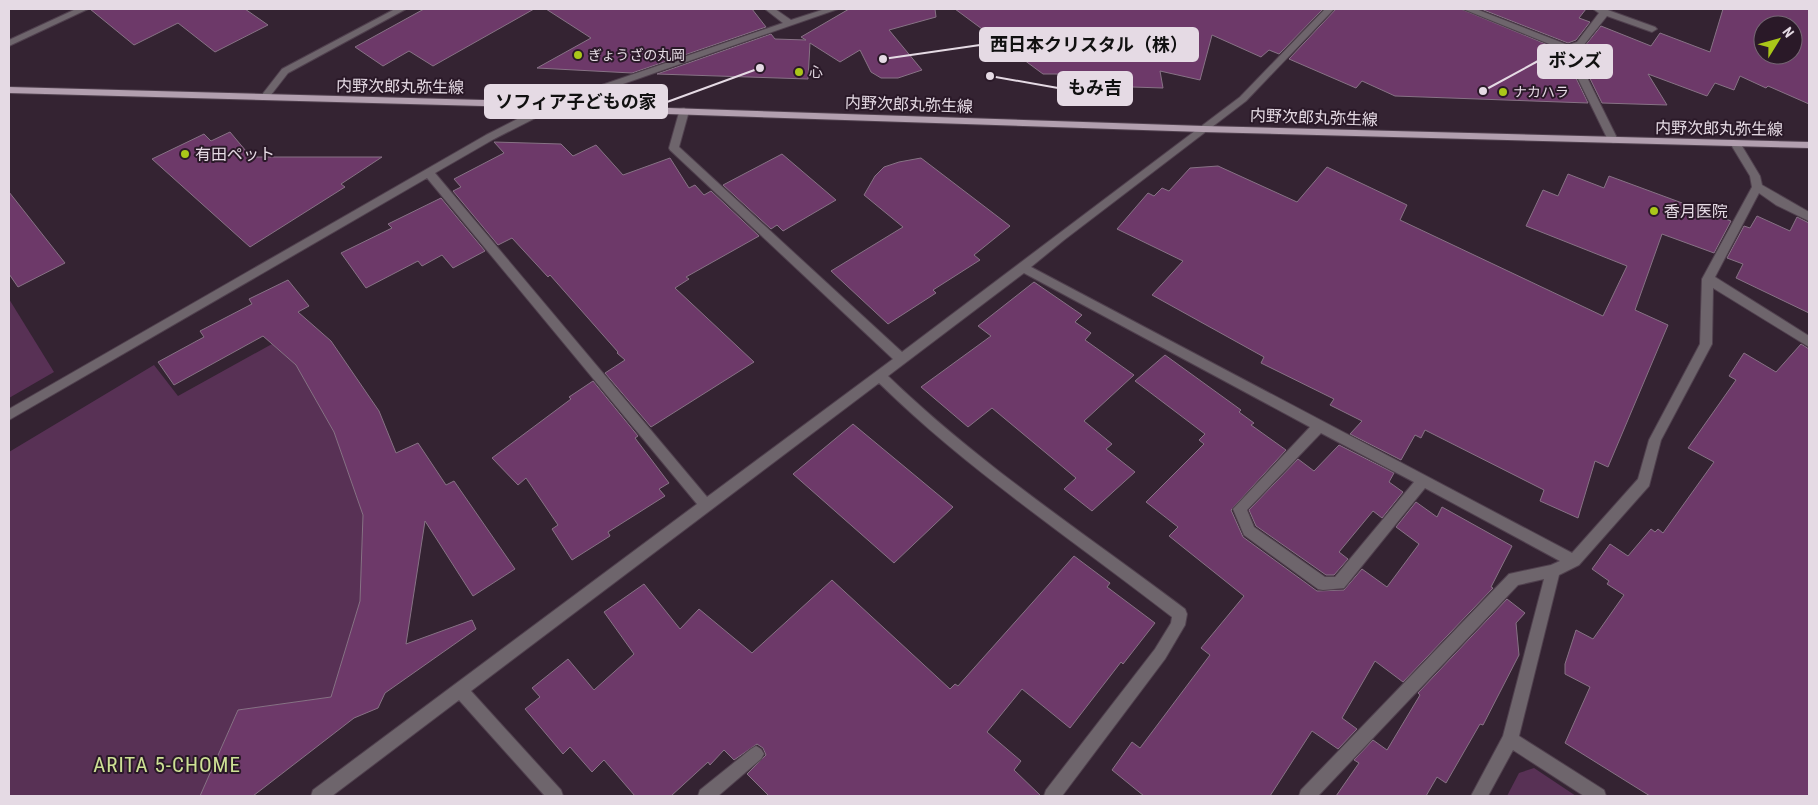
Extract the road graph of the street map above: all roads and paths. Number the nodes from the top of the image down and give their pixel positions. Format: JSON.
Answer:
{"nodes":[{"id":1,"x":83,"y":9,"type":"edge"},
{"id":2,"x":401,"y":9,"type":"edge"},
{"id":3,"x":769,"y":9,"type":"edge"},
{"id":4,"x":833,"y":9,"type":"edge"},
{"id":5,"x":1330,"y":9,"type":"edge"},
{"id":6,"x":1468,"y":9,"type":"edge"},
{"id":7,"x":1601,"y":10,"type":"edge"},
{"id":8,"x":790,"y":24,"type":"junction"},
{"id":9,"x":1652,"y":29,"type":"dead end"},
{"id":10,"x":9,"y":43,"type":"edge"},
{"id":11,"x":1568,"y":48,"type":"junction"},
{"id":12,"x":9,"y":90,"type":"edge"},
{"id":13,"x":264,"y":98,"type":"junction"},
{"id":14,"x":553,"y":105,"type":"junction"},
{"id":15,"x":684,"y":111,"type":"junction"},
{"id":16,"x":1202,"y":129,"type":"junction"},
{"id":17,"x":1613,"y":140,"type":"junction"},
{"id":18,"x":1735,"y":142,"type":"junction"},
{"id":19,"x":1809,"y":145,"type":"edge"},
{"id":20,"x":429,"y":173,"type":"junction"},
{"id":21,"x":1757,"y":186,"type":"junction"},
{"id":22,"x":1809,"y":217,"type":"edge"},
{"id":23,"x":1023,"y":268,"type":"junction"},
{"id":24,"x":1708,"y":279,"type":"junction"},
{"id":25,"x":1809,"y":342,"type":"edge"},
{"id":26,"x":901,"y":359,"type":"junction"},
{"id":27,"x":879,"y":375,"type":"junction"},
{"id":28,"x":9,"y":415,"type":"edge"},
{"id":29,"x":1320,"y":426,"type":"junction"},
{"id":30,"x":1423,"y":481,"type":"junction"},
{"id":31,"x":706,"y":505,"type":"junction"},
{"id":32,"x":1574,"y":561,"type":"junction"},
{"id":33,"x":1553,"y":571,"type":"junction"},
{"id":34,"x":461,"y":691,"type":"junction"},
{"id":35,"x":1510,"y":739,"type":"junction"},
{"id":36,"x":756,"y":754,"type":"dead end"},
{"id":37,"x":319,"y":796,"type":"edge"},
{"id":38,"x":555,"y":796,"type":"edge"},
{"id":39,"x":706,"y":796,"type":"edge"},
{"id":40,"x":1052,"y":796,"type":"edge"},
{"id":41,"x":1307,"y":796,"type":"edge"},
{"id":42,"x":1479,"y":796,"type":"edge"},
{"id":43,"x":1598,"y":796,"type":"edge"}],
"edges":[{"from":1,"to":10,"type":"street"},
{"from":2,"to":13,"type":"street"},
{"from":3,"to":8,"type":"street"},
{"from":4,"to":8,"type":"street"},
{"from":5,"to":16,"type":"street"},
{"from":6,"to":11,"type":"street"},
{"from":7,"to":9,"type":"street"},
{"from":7,"to":11,"type":"street"},
{"from":8,"to":14,"type":"street"},
{"from":11,"to":17,"type":"street"},
{"from":12,"to":13,"type":"main road","name":"内野次郎丸弥生線"},
{"from":13,"to":14,"type":"main road","name":"内野次郎丸弥生線"},
{"from":14,"to":15,"type":"main road","name":"内野次郎丸弥生線"},
{"from":14,"to":20,"type":"street"},
{"from":15,"to":16,"type":"main road","name":"内野次郎丸弥生線"},
{"from":15,"to":26,"type":"street"},
{"from":16,"to":17,"type":"main road","name":"内野次郎丸弥生線"},
{"from":16,"to":23,"type":"street"},
{"from":17,"to":18,"type":"main road","name":"内野次郎丸弥生線"},
{"from":18,"to":19,"type":"main road","name":"内野次郎丸弥生線"},
{"from":18,"to":21,"type":"street"},
{"from":20,"to":28,"type":"street"},
{"from":20,"to":31,"type":"street"},
{"from":21,"to":22,"type":"street"},
{"from":21,"to":24,"type":"street"},
{"from":23,"to":26,"type":"street"},
{"from":23,"to":29,"type":"street"},
{"from":24,"to":25,"type":"street"},
{"from":24,"to":32,"type":"street"},
{"from":26,"to":27,"type":"street"},
{"from":27,"to":31,"type":"street"},
{"from":27,"to":40,"type":"street"},
{"from":29,"to":30,"type":"street"},
{"from":29,"to":30,"type":"street"},
{"from":30,"to":32,"type":"street"},
{"from":31,"to":34,"type":"street"},
{"from":32,"to":33,"type":"street"},
{"from":33,"to":35,"type":"street"},
{"from":33,"to":41,"type":"street"},
{"from":34,"to":37,"type":"street"},
{"from":34,"to":38,"type":"street"},
{"from":35,"to":42,"type":"street"},
{"from":35,"to":43,"type":"street"},
{"from":36,"to":39,"type":"street"}]}
